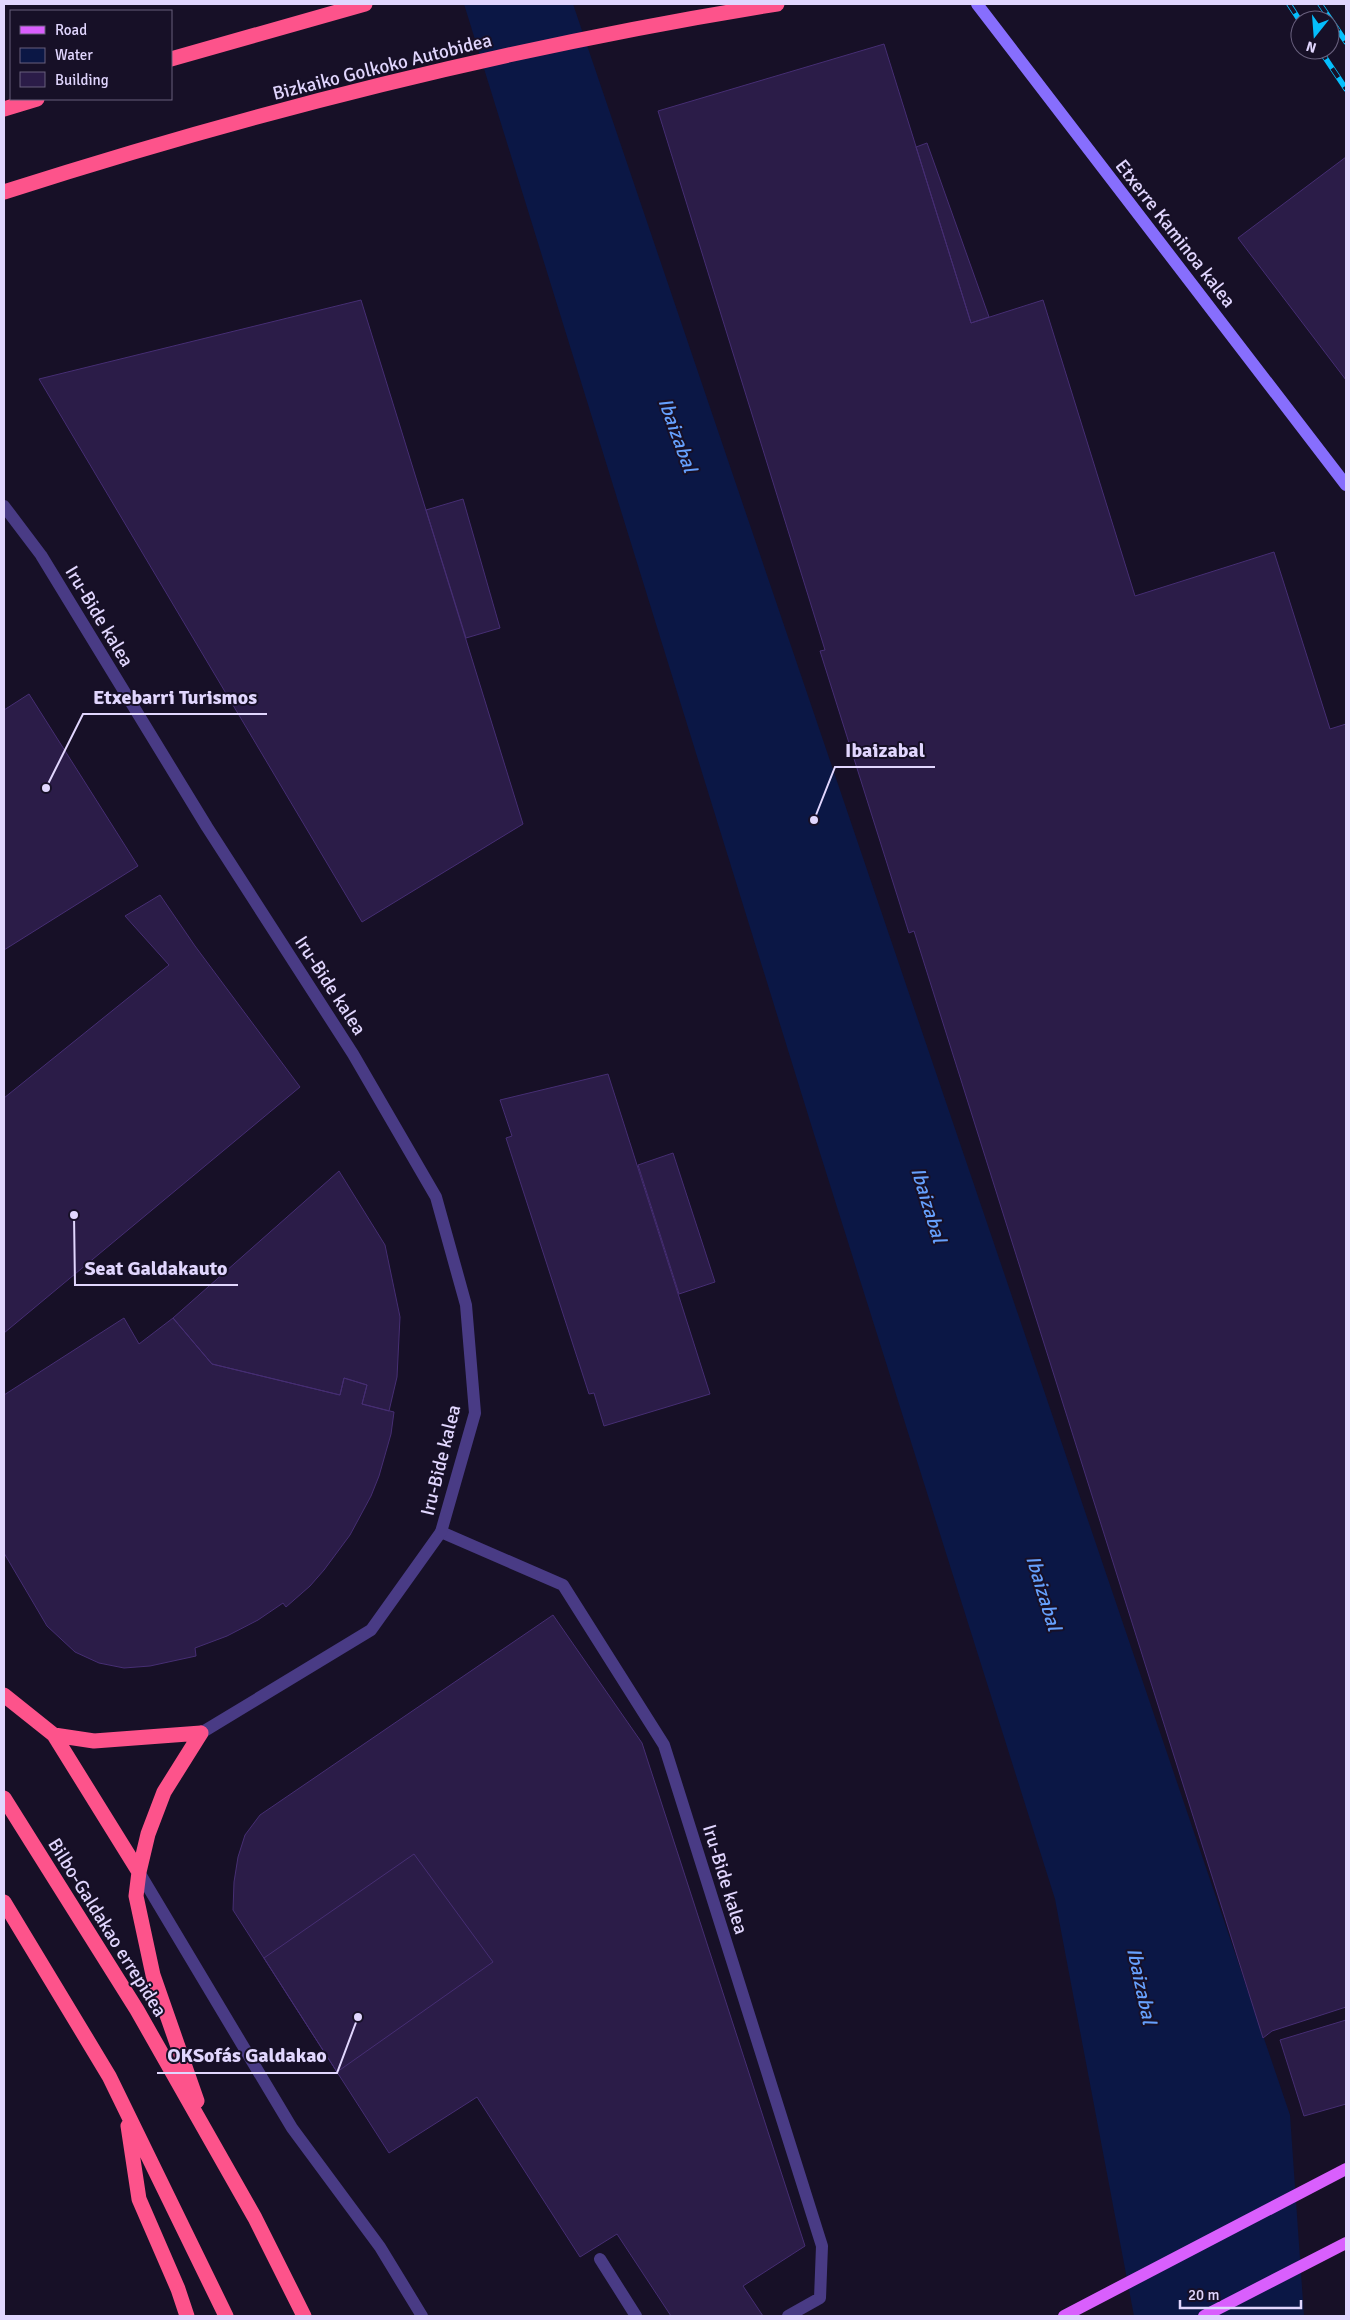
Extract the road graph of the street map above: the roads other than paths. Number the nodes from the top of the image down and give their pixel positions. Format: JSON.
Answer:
{"nodes":[{"id":1,"x":365,"y":4,"type":"edge"},
{"id":2,"x":776,"y":4,"type":"edge"},
{"id":3,"x":977,"y":4,"type":"edge"},
{"id":4,"x":172,"y":59,"type":"edge"},
{"id":5,"x":34,"y":100,"type":"edge"},
{"id":6,"x":4,"y":109,"type":"edge"},
{"id":7,"x":4,"y":192,"type":"edge"},
{"id":8,"x":1346,"y":485,"type":"edge"},
{"id":9,"x":4,"y":506,"type":"edge"},
{"id":10,"x":441,"y":1532,"type":"junction"},
{"id":11,"x":4,"y":1695,"type":"edge"},
{"id":12,"x":201,"y":1733,"type":"junction"},
{"id":13,"x":54,"y":1735,"type":"junction"},
{"id":14,"x":4,"y":1798,"type":"edge"},
{"id":15,"x":139,"y":1872,"type":"junction"},
{"id":16,"x":4,"y":1902,"type":"edge"},
{"id":17,"x":126,"y":2110,"type":"junction"},
{"id":18,"x":209,"y":2136,"type":"junction"},
{"id":19,"x":1346,"y":2169,"type":"edge"},
{"id":20,"x":1346,"y":2243,"type":"edge"},
{"id":21,"x":600,"y":2259,"type":"dead end"},
{"id":22,"x":186,"y":2316,"type":"edge"},
{"id":23,"x":226,"y":2316,"type":"edge"},
{"id":24,"x":304,"y":2316,"type":"edge"},
{"id":25,"x":422,"y":2316,"type":"edge"},
{"id":26,"x":636,"y":2316,"type":"edge"},
{"id":27,"x":788,"y":2316,"type":"edge"},
{"id":28,"x":1064,"y":2316,"type":"edge"},
{"id":29,"x":1204,"y":2316,"type":"edge"}],
"edges":[{"from":1,"to":4,"type":"highway"},
{"from":2,"to":7,"type":"highway","name":"Bizkaiko Golkoko Autobidea"},
{"from":3,"to":8,"type":"street","name":"Etxerre Kaminoa kalea"},
{"from":5,"to":6,"type":"highway"},
{"from":9,"to":10,"type":"street","name":"Iru-Bide kalea"},
{"from":10,"to":12,"type":"street","name":"Iru-Bide kalea"},
{"from":10,"to":27,"type":"street","name":"Iru-Bide kalea"},
{"from":11,"to":13,"type":"highway"},
{"from":12,"to":13,"type":"highway"},
{"from":12,"to":15,"type":"highway"},
{"from":13,"to":15,"type":"highway"},
{"from":14,"to":18,"type":"highway","name":"Bilbo-Galdakao errepidea"},
{"from":15,"to":18,"type":"highway"},
{"from":15,"to":25,"type":"street"},
{"from":16,"to":17,"type":"highway"},
{"from":17,"to":22,"type":"highway"},
{"from":17,"to":23,"type":"highway"},
{"from":18,"to":24,"type":"highway","name":"Bilbo-Galdakao errepidea"},
{"from":19,"to":28,"type":"main road"},
{"from":20,"to":29,"type":"main road"},
{"from":21,"to":26,"type":"street"}]}
